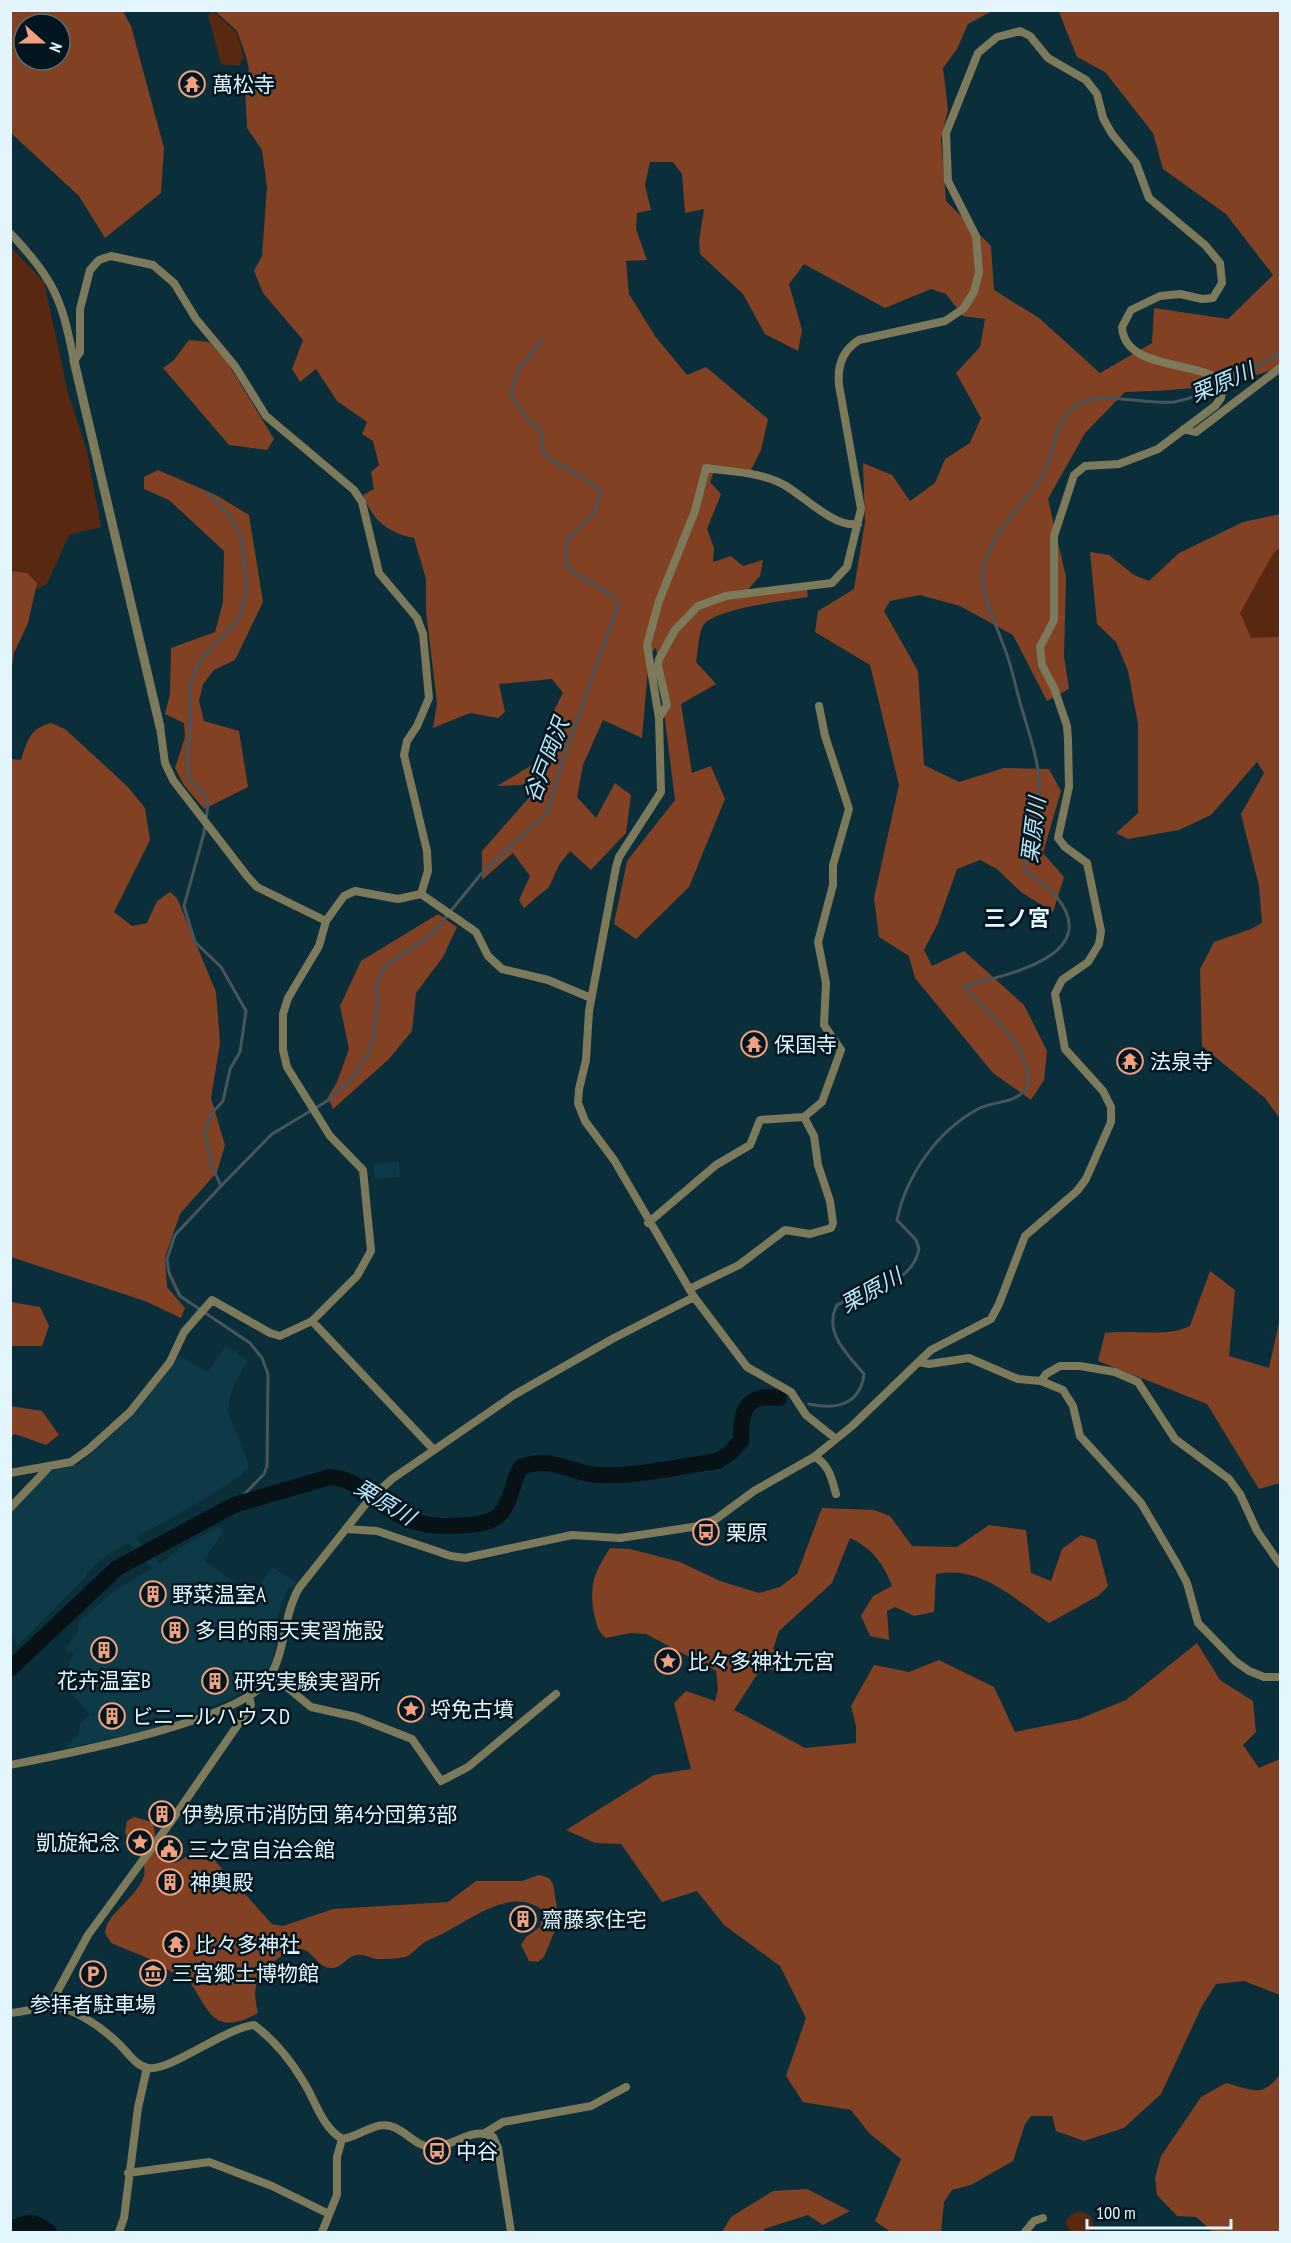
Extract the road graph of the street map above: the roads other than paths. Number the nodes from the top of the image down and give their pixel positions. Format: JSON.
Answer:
{"nodes":[{"id":1,"x":10,"y":233,"type":"edge"},
{"id":2,"x":74,"y":362,"type":"junction"},
{"id":3,"x":1281,"y":368,"type":"edge"},
{"id":4,"x":1184,"y":429,"type":"junction"},
{"id":5,"x":858,"y":524,"type":"junction"},
{"id":6,"x":819,"y":706,"type":"dead end"},
{"id":7,"x":659,"y":718,"type":"junction"},
{"id":8,"x":160,"y":727,"type":"joint"},
{"id":9,"x":421,"y":894,"type":"junction"},
{"id":10,"x":326,"y":921,"type":"junction"},
{"id":11,"x":591,"y":998,"type":"junction"},
{"id":12,"x":804,"y":1117,"type":"junction"},
{"id":13,"x":648,"y":1223,"type":"junction"},
{"id":14,"x":689,"y":1289,"type":"junction"},
{"id":15,"x":694,"y":1297,"type":"junction"},
{"id":16,"x":312,"y":1321,"type":"junction"},
{"id":17,"x":919,"y":1362,"type":"junction"},
{"id":18,"x":1041,"y":1381,"type":"junction"},
{"id":19,"x":836,"y":1439,"type":"junction"},
{"id":20,"x":434,"y":1450,"type":"junction"},
{"id":21,"x":814,"y":1457,"type":"junction"},
{"id":22,"x":50,"y":1466,"type":"junction"},
{"id":23,"x":10,"y":1473,"type":"edge"},
{"id":24,"x":836,"y":1494,"type":"dead end"},
{"id":25,"x":10,"y":1508,"type":"edge"},
{"id":26,"x":346,"y":1529,"type":"junction"},
{"id":27,"x":1281,"y":1564,"type":"edge"},
{"id":28,"x":271,"y":1674,"type":"junction"},
{"id":29,"x":1281,"y":1677,"type":"edge"},
{"id":30,"x":556,"y":1694,"type":"dead end"},
{"id":31,"x":249,"y":1696,"type":"junction"},
{"id":32,"x":10,"y":1765,"type":"edge"},
{"id":33,"x":49,"y":2007,"type":"junction"},
{"id":34,"x":10,"y":2013,"type":"edge"},
{"id":35,"x":147,"y":2068,"type":"junction"},
{"id":36,"x":626,"y":2087,"type":"dead end"},
{"id":37,"x":485,"y":2133,"type":"junction"},
{"id":38,"x":342,"y":2139,"type":"junction"},
{"id":39,"x":128,"y":2173,"type":"junction"},
{"id":40,"x":329,"y":2214,"type":"junction"},
{"id":41,"x":1043,"y":2218,"type":"dead end"},
{"id":42,"x":119,"y":2232,"type":"edge"},
{"id":43,"x":321,"y":2232,"type":"edge"},
{"id":44,"x":511,"y":2232,"type":"edge"},
{"id":45,"x":1025,"y":2232,"type":"edge"}],
"edges":[{"from":1,"to":2,"type":"street"},
{"from":2,"to":8,"type":"street"},
{"from":2,"to":9,"type":"street"},
{"from":3,"to":4,"type":"street"},
{"from":4,"to":5,"type":"street"},
{"from":4,"to":17,"type":"street"},
{"from":5,"to":7,"type":"street"},
{"from":5,"to":7,"type":"street"},
{"from":6,"to":12,"type":"street"},
{"from":7,"to":11,"type":"street"},
{"from":8,"to":10,"type":"street"},
{"from":9,"to":10,"type":"street"},
{"from":9,"to":11,"type":"street"},
{"from":10,"to":16,"type":"street"},
{"from":11,"to":13,"type":"street"},
{"from":12,"to":13,"type":"street"},
{"from":12,"to":14,"type":"street"},
{"from":13,"to":14,"type":"street"},
{"from":14,"to":15,"type":"street"},
{"from":15,"to":19,"type":"street"},
{"from":15,"to":20,"type":"street"},
{"from":16,"to":20,"type":"street"},
{"from":16,"to":22,"type":"street"},
{"from":17,"to":18,"type":"street"},
{"from":17,"to":19,"type":"street"},
{"from":18,"to":27,"type":"street"},
{"from":18,"to":29,"type":"street"},
{"from":19,"to":21,"type":"street"},
{"from":20,"to":26,"type":"street"},
{"from":21,"to":24,"type":"street"},
{"from":21,"to":26,"type":"street"},
{"from":22,"to":23,"type":"street"},
{"from":22,"to":25,"type":"street"},
{"from":26,"to":28,"type":"street"},
{"from":28,"to":30,"type":"street"},
{"from":28,"to":31,"type":"street"},
{"from":31,"to":32,"type":"street"},
{"from":31,"to":33,"type":"street"},
{"from":33,"to":34,"type":"street"},
{"from":33,"to":35,"type":"street"},
{"from":35,"to":38,"type":"street"},
{"from":35,"to":39,"type":"street"},
{"from":36,"to":37,"type":"street"},
{"from":37,"to":38,"type":"street"},
{"from":37,"to":44,"type":"street"},
{"from":38,"to":40,"type":"street"},
{"from":39,"to":40,"type":"street"},
{"from":39,"to":42,"type":"street"},
{"from":40,"to":43,"type":"street"},
{"from":41,"to":45,"type":"street"}]}
